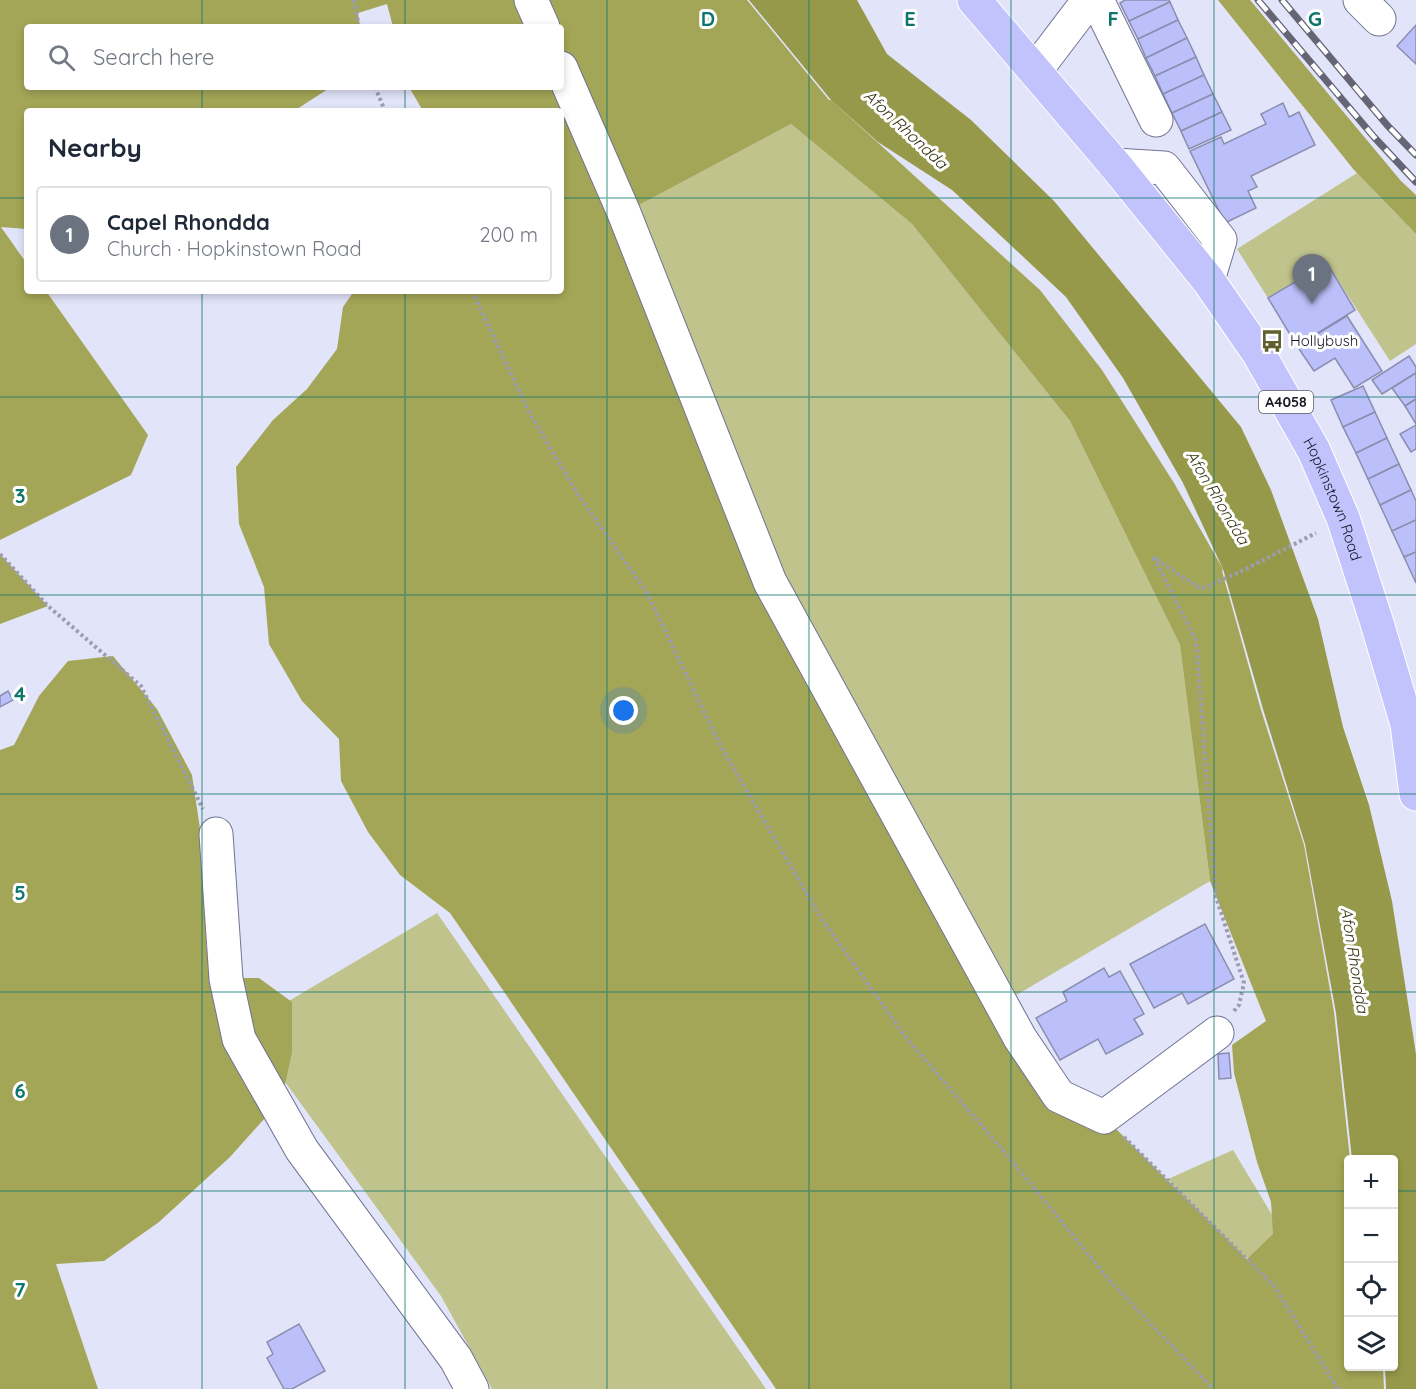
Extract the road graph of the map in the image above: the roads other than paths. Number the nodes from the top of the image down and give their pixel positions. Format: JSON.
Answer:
{"nodes":[{"id":1,"x":531,"y":0,"type":"edge"},
{"id":2,"x":974,"y":0,"type":"edge"},
{"id":3,"x":1089,"y":0,"type":"edge"},
{"id":4,"x":1097,"y":0,"type":"edge"},
{"id":5,"x":542,"y":24,"type":"edge"},
{"id":6,"x":1035,"y":71,"type":"junction"},
{"id":7,"x":564,"y":75,"type":"edge"},
{"id":8,"x":1156,"y":120,"type":"dead end"},
{"id":9,"x":1411,"y":723,"type":"edge"},
{"id":10,"x":1416,"y":794,"type":"edge"},
{"id":11,"x":216,"y":834,"type":"road end"},
{"id":12,"x":1217,"y":1033,"type":"road end"},
{"id":13,"x":472,"y":1389,"type":"edge"}],
"edges":[{"from":1,"to":5,"type":"street"},
{"from":2,"to":6,"type":"main road","number":"A4058"},
{"from":3,"to":6,"type":"street"},
{"from":4,"to":8,"type":"street"},
{"from":6,"to":9,"type":"main road","name":"Hopkinstown Road","number":"A4058"},
{"from":7,"to":12,"type":"street"},
{"from":9,"to":10,"type":"main road","name":"Hopkinstown Road","number":"A4058"},
{"from":11,"to":13,"type":"street"}]}
